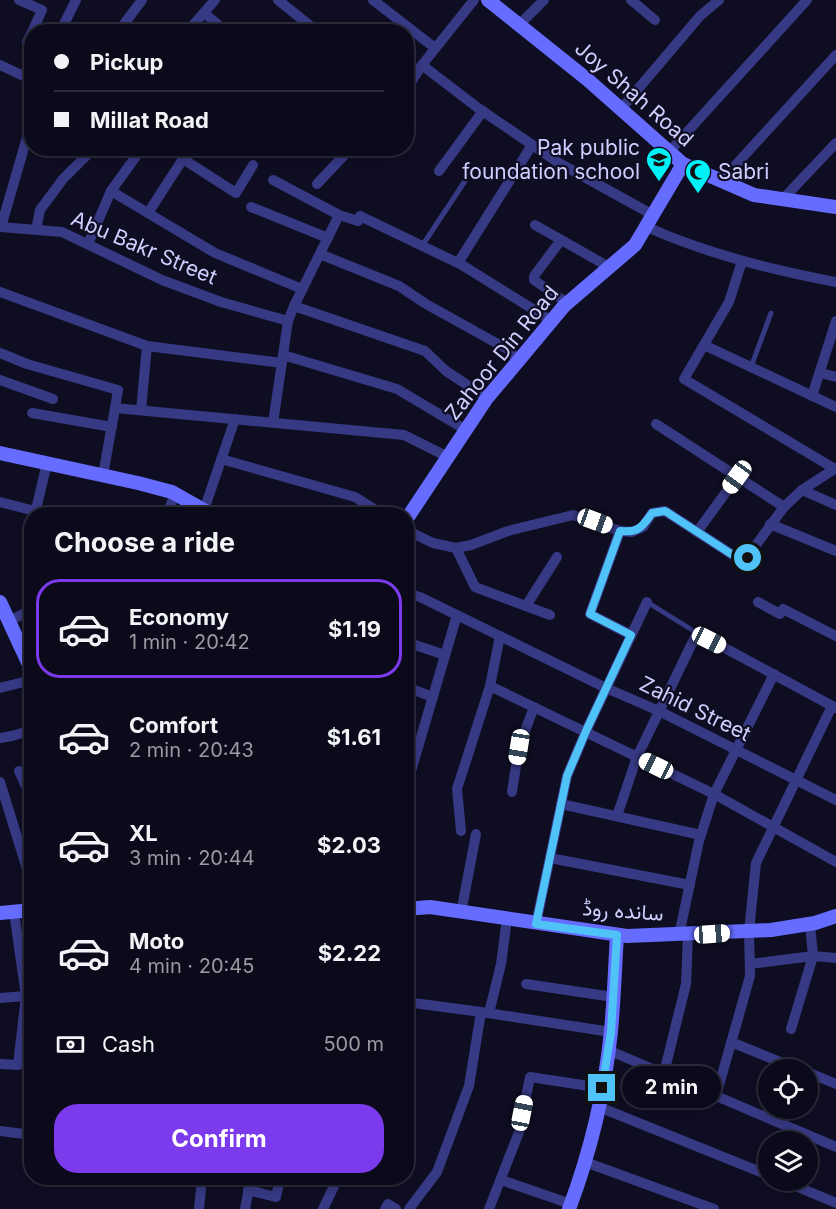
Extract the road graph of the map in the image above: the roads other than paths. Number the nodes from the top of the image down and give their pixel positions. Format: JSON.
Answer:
{"nodes":[{"id":1,"x":19,"y":0,"type":"edge"},
{"id":2,"x":76,"y":0,"type":"edge"},
{"id":3,"x":142,"y":0,"type":"edge"},
{"id":4,"x":215,"y":0,"type":"edge"},
{"id":5,"x":278,"y":0,"type":"edge"},
{"id":6,"x":373,"y":0,"type":"edge"},
{"id":7,"x":474,"y":0,"type":"edge"},
{"id":8,"x":488,"y":0,"type":"edge"},
{"id":9,"x":544,"y":0,"type":"edge"},
{"id":10,"x":631,"y":0,"type":"edge"},
{"id":11,"x":700,"y":0,"type":"edge"},
{"id":12,"x":719,"y":0,"type":"edge"},
{"id":13,"x":807,"y":0,"type":"edge"},
{"id":14,"x":708,"y":9,"type":"junction"},
{"id":15,"x":204,"y":12,"type":"junction"},
{"id":16,"x":655,"y":20,"type":"dead end"},
{"id":17,"x":36,"y":24,"type":"edge"},
{"id":18,"x":64,"y":24,"type":"edge"},
{"id":19,"x":124,"y":24,"type":"edge"},
{"id":20,"x":194,"y":24,"type":"edge"},
{"id":21,"x":218,"y":24,"type":"edge"},
{"id":22,"x":308,"y":24,"type":"edge"},
{"id":23,"x":404,"y":24,"type":"edge"},
{"id":24,"x":519,"y":25,"type":"junction"},
{"id":25,"x":414,"y":32,"type":"edge"},
{"id":26,"x":435,"y":48,"type":"junction"},
{"id":27,"x":836,"y":55,"type":"edge"},
{"id":28,"x":0,"y":65,"type":"edge"},
{"id":29,"x":422,"y":65,"type":"junction"},
{"id":30,"x":24,"y":77,"type":"edge"},
{"id":31,"x":414,"y":78,"type":"edge"},
{"id":32,"x":621,"y":109,"type":"junction"},
{"id":33,"x":483,"y":111,"type":"junction"},
{"id":34,"x":836,"y":142,"type":"edge"},
{"id":35,"x":532,"y":145,"type":"junction"},
{"id":36,"x":24,"y":147,"type":"edge"},
{"id":37,"x":669,"y":152,"type":"junction"},
{"id":38,"x":86,"y":156,"type":"edge"},
{"id":39,"x":136,"y":156,"type":"edge"},
{"id":40,"x":185,"y":156,"type":"edge"},
{"id":41,"x":343,"y":156,"type":"edge"},
{"id":42,"x":183,"y":159,"type":"junction"},
{"id":43,"x":683,"y":164,"type":"junction"},
{"id":44,"x":253,"y":165,"type":"dead end"},
{"id":45,"x":439,"y":171,"type":"dead end"},
{"id":46,"x":273,"y":180,"type":"dead end"},
{"id":47,"x":465,"y":181,"type":"dead end"},
{"id":48,"x":721,"y":181,"type":"junction"},
{"id":49,"x":317,"y":184,"type":"dead end"},
{"id":50,"x":111,"y":191,"type":"junction"},
{"id":51,"x":783,"y":200,"type":"junction"},
{"id":52,"x":251,"y":207,"type":"dead end"},
{"id":53,"x":836,"y":207,"type":"edge"},
{"id":54,"x":148,"y":213,"type":"junction"},
{"id":55,"x":339,"y":215,"type":"junction"},
{"id":56,"x":650,"y":221,"type":"junction"},
{"id":57,"x":535,"y":225,"type":"dead end"},
{"id":58,"x":0,"y":227,"type":"edge"},
{"id":59,"x":36,"y":230,"type":"junction"},
{"id":60,"x":328,"y":238,"type":"junction"},
{"id":61,"x":561,"y":240,"type":"junction"},
{"id":62,"x":88,"y":244,"type":"junction"},
{"id":63,"x":422,"y":246,"type":"junction"},
{"id":64,"x":320,"y":254,"type":"junction"},
{"id":65,"x":742,"y":261,"type":"junction"},
{"id":66,"x":458,"y":263,"type":"junction"},
{"id":67,"x":609,"y":267,"type":"junction"},
{"id":68,"x":836,"y":282,"type":"edge"},
{"id":69,"x":302,"y":289,"type":"junction"},
{"id":70,"x":0,"y":292,"type":"edge"},
{"id":71,"x":567,"y":303,"type":"junction"},
{"id":72,"x":294,"y":306,"type":"junction"},
{"id":73,"x":771,"y":313,"type":"dead end"},
{"id":74,"x":288,"y":321,"type":"junction"},
{"id":75,"x":552,"y":321,"type":"junction"},
{"id":76,"x":836,"y":321,"type":"edge"},
{"id":77,"x":704,"y":345,"type":"junction"},
{"id":78,"x":147,"y":346,"type":"junction"},
{"id":79,"x":0,"y":353,"type":"edge"},
{"id":80,"x":282,"y":359,"type":"junction"},
{"id":81,"x":519,"y":360,"type":"junction"},
{"id":82,"x":751,"y":368,"type":"junction"},
{"id":83,"x":820,"y":373,"type":"junction"},
{"id":84,"x":836,"y":377,"type":"edge"},
{"id":85,"x":0,"y":380,"type":"edge"},
{"id":86,"x":812,"y":396,"type":"junction"},
{"id":87,"x":487,"y":398,"type":"junction"},
{"id":88,"x":53,"y":399,"type":"dead end"},
{"id":89,"x":836,"y":407,"type":"edge"},
{"id":90,"x":115,"y":408,"type":"junction"},
{"id":91,"x":141,"y":410,"type":"junction"},
{"id":92,"x":32,"y":413,"type":"dead end"},
{"id":93,"x":235,"y":419,"type":"junction"},
{"id":94,"x":273,"y":423,"type":"junction"},
{"id":95,"x":656,"y":424,"type":"dead end"},
{"id":96,"x":112,"y":427,"type":"junction"},
{"id":97,"x":466,"y":430,"type":"junction"},
{"id":98,"x":0,"y":453,"type":"edge"},
{"id":99,"x":448,"y":457,"type":"junction"},
{"id":100,"x":221,"y":459,"type":"junction"},
{"id":101,"x":47,"y":463,"type":"junction"},
{"id":102,"x":836,"y":468,"type":"edge"},
{"id":103,"x":103,"y":475,"type":"junction"},
{"id":104,"x":737,"y":477,"type":"junction"},
{"id":105,"x":802,"y":490,"type":"junction"},
{"id":106,"x":175,"y":494,"type":"junction"},
{"id":107,"x":0,"y":502,"type":"edge"},
{"id":108,"x":836,"y":505,"type":"edge"},
{"id":109,"x":36,"y":507,"type":"edge"},
{"id":110,"x":170,"y":507,"type":"edge"},
{"id":111,"x":198,"y":507,"type":"edge"},
{"id":112,"x":208,"y":507,"type":"edge"},
{"id":113,"x":370,"y":507,"type":"edge"},
{"id":114,"x":784,"y":507,"type":"junction"},
{"id":115,"x":414,"y":508,"type":"edge"},
{"id":116,"x":24,"y":510,"type":"edge"},
{"id":117,"x":770,"y":524,"type":"junction"},
{"id":118,"x":620,"y":531,"type":"junction"},
{"id":119,"x":697,"y":531,"type":"junction"},
{"id":120,"x":414,"y":534,"type":"edge"},
{"id":121,"x":456,"y":548,"type":"junction"},
{"id":122,"x":836,"y":551,"type":"edge"},
{"id":123,"x":557,"y":557,"type":"dead end"},
{"id":124,"x":414,"y":595,"type":"edge"},
{"id":125,"x":0,"y":602,"type":"edge"},
{"id":126,"x":647,"y":602,"type":"joint"},
{"id":127,"x":758,"y":602,"type":"dead end"},
{"id":128,"x":526,"y":606,"type":"junction"},
{"id":129,"x":24,"y":614,"type":"edge"},
{"id":130,"x":456,"y":615,"type":"junction"},
{"id":131,"x":550,"y":615,"type":"dead end"},
{"id":132,"x":9,"y":621,"type":"junction"},
{"id":133,"x":697,"y":633,"type":"junction"},
{"id":134,"x":631,"y":635,"type":"junction"},
{"id":135,"x":500,"y":636,"type":"junction"},
{"id":136,"x":836,"y":636,"type":"edge"},
{"id":137,"x":414,"y":645,"type":"edge"},
{"id":138,"x":24,"y":654,"type":"edge"},
{"id":139,"x":445,"y":656,"type":"junction"},
{"id":140,"x":774,"y":674,"type":"junction"},
{"id":141,"x":24,"y":682,"type":"edge"},
{"id":142,"x":490,"y":686,"type":"junction"},
{"id":143,"x":0,"y":688,"type":"edge"},
{"id":144,"x":606,"y":688,"type":"junction"},
{"id":145,"x":414,"y":690,"type":"edge"},
{"id":146,"x":433,"y":697,"type":"junction"},
{"id":147,"x":534,"y":707,"type":"junction"},
{"id":148,"x":834,"y":707,"type":"edge"},
{"id":149,"x":659,"y":711,"type":"junction"},
{"id":150,"x":586,"y":731,"type":"junction"},
{"id":151,"x":24,"y":732,"type":"edge"},
{"id":152,"x":0,"y":738,"type":"edge"},
{"id":153,"x":736,"y":749,"type":"junction"},
{"id":154,"x":637,"y":757,"type":"junction"},
{"id":155,"x":414,"y":761,"type":"edge"},
{"id":156,"x":19,"y":771,"type":"dead end"},
{"id":157,"x":795,"y":779,"type":"junction"},
{"id":158,"x":0,"y":782,"type":"edge"},
{"id":159,"x":24,"y":782,"type":"edge"},
{"id":160,"x":512,"y":792,"type":"dead end"},
{"id":161,"x":714,"y":794,"type":"junction"},
{"id":162,"x":836,"y":800,"type":"edge"},
{"id":163,"x":561,"y":804,"type":"junction"},
{"id":164,"x":617,"y":816,"type":"junction"},
{"id":165,"x":774,"y":827,"type":"junction"},
{"id":166,"x":461,"y":831,"type":"dead end"},
{"id":167,"x":476,"y":834,"type":"dead end"},
{"id":168,"x":701,"y":835,"type":"junction"},
{"id":169,"x":550,"y":858,"type":"junction"},
{"id":170,"x":24,"y":859,"type":"edge"},
{"id":171,"x":836,"y":862,"type":"edge"},
{"id":172,"x":690,"y":885,"type":"junction"},
{"id":173,"x":414,"y":908,"type":"edge"},
{"id":174,"x":24,"y":911,"type":"edge"},
{"id":175,"x":14,"y":912,"type":"junction"},
{"id":176,"x":461,"y":913,"type":"junction"},
{"id":177,"x":0,"y":914,"type":"edge"},
{"id":178,"x":836,"y":916,"type":"edge"},
{"id":179,"x":507,"y":919,"type":"junction"},
{"id":180,"x":536,"y":924,"type":"junction"},
{"id":181,"x":810,"y":924,"type":"junction"},
{"id":182,"x":749,"y":931,"type":"junction"},
{"id":183,"x":617,"y":935,"type":"junction"},
{"id":184,"x":683,"y":935,"type":"junction"},
{"id":185,"x":813,"y":956,"type":"junction"},
{"id":186,"x":836,"y":957,"type":"edge"},
{"id":187,"x":750,"y":963,"type":"junction"},
{"id":188,"x":24,"y":982,"type":"edge"},
{"id":189,"x":525,"y":984,"type":"dead end"},
{"id":190,"x":24,"y":996,"type":"edge"},
{"id":191,"x":613,"y":997,"type":"junction"},
{"id":192,"x":0,"y":998,"type":"edge"},
{"id":193,"x":414,"y":1003,"type":"edge"},
{"id":194,"x":24,"y":1013,"type":"edge"},
{"id":195,"x":485,"y":1013,"type":"junction"},
{"id":196,"x":791,"y":1029,"type":"dead end"},
{"id":197,"x":611,"y":1032,"type":"junction"},
{"id":198,"x":731,"y":1042,"type":"junction"},
{"id":199,"x":608,"y":1050,"type":"junction"},
{"id":200,"x":773,"y":1059,"type":"edge"},
{"id":201,"x":0,"y":1064,"type":"edge"},
{"id":202,"x":664,"y":1073,"type":"junction"},
{"id":203,"x":818,"y":1077,"type":"edge"},
{"id":204,"x":836,"y":1084,"type":"edge"},
{"id":205,"x":602,"y":1088,"type":"junction"},
{"id":206,"x":716,"y":1096,"type":"junction"},
{"id":207,"x":598,"y":1107,"type":"junction"},
{"id":208,"x":0,"y":1131,"type":"edge"},
{"id":209,"x":24,"y":1134,"type":"edge"},
{"id":210,"x":836,"y":1147,"type":"edge"},
{"id":211,"x":585,"y":1162,"type":"junction"},
{"id":212,"x":758,"y":1171,"type":"edge"},
{"id":213,"x":501,"y":1180,"type":"junction"},
{"id":214,"x":201,"y":1185,"type":"edge"},
{"id":215,"x":249,"y":1185,"type":"edge"},
{"id":216,"x":279,"y":1185,"type":"edge"},
{"id":217,"x":335,"y":1185,"type":"edge"},
{"id":218,"x":248,"y":1191,"type":"junction"},
{"id":219,"x":807,"y":1191,"type":"edge"},
{"id":220,"x":836,"y":1203,"type":"edge"},
{"id":221,"x":570,"y":1207,"type":"edge"},
{"id":222,"x":199,"y":1209,"type":"edge"},
{"id":223,"x":244,"y":1209,"type":"edge"},
{"id":224,"x":323,"y":1209,"type":"edge"},
{"id":225,"x":385,"y":1209,"type":"edge"},
{"id":226,"x":396,"y":1209,"type":"edge"},
{"id":227,"x":410,"y":1209,"type":"edge"},
{"id":228,"x":489,"y":1209,"type":"edge"},
{"id":229,"x":714,"y":1209,"type":"edge"}],
"edges":[{"from":1,"to":17,"type":"street"},
{"from":2,"to":18,"type":"street"},
{"from":3,"to":19,"type":"street"},
{"from":4,"to":15,"type":"street"},
{"from":5,"to":22,"type":"street"},
{"from":6,"to":23,"type":"street"},
{"from":7,"to":26,"type":"street"},
{"from":8,"to":24,"type":"street","name":"Joy Shah Road"},
{"from":9,"to":24,"type":"street"},
{"from":10,"to":16,"type":"street"},
{"from":11,"to":14,"type":"street"},
{"from":12,"to":14,"type":"street"},
{"from":13,"to":37,"type":"street"},
{"from":14,"to":32,"type":"street"},
{"from":15,"to":20,"type":"street"},
{"from":15,"to":21,"type":"street"},
{"from":24,"to":32,"type":"street","name":"Joy Shah Road"},
{"from":25,"to":26,"type":"street"},
{"from":26,"to":29,"type":"street"},
{"from":27,"to":48,"type":"street"},
{"from":28,"to":30,"type":"street"},
{"from":29,"to":31,"type":"street"},
{"from":29,"to":33,"type":"street"},
{"from":32,"to":37,"type":"street","name":"Joy Shah Road"},
{"from":33,"to":35,"type":"street"},
{"from":33,"to":45,"type":"street"},
{"from":34,"to":51,"type":"street"},
{"from":35,"to":56,"type":"street"},
{"from":35,"to":66,"type":"street"},
{"from":36,"to":58,"type":"street"},
{"from":37,"to":43,"type":"street","name":"Joy Shah Road"},
{"from":38,"to":59,"type":"street"},
{"from":39,"to":50,"type":"street"},
{"from":40,"to":42,"type":"street"},
{"from":41,"to":49,"type":"street"},
{"from":42,"to":44,"type":"street"},
{"from":42,"to":54,"type":"street"},
{"from":43,"to":48,"type":"street","name":"Joy Shah Road"},
{"from":43,"to":56,"type":"street","name":"Zahoor Din Road"},
{"from":46,"to":55,"type":"street"},
{"from":47,"to":63,"type":"lane"},
{"from":48,"to":51,"type":"street","name":"Joy Shah Road"},
{"from":50,"to":54,"type":"street"},
{"from":50,"to":62,"type":"street"},
{"from":51,"to":53,"type":"street","name":"Joy Shah Road"},
{"from":52,"to":60,"type":"street"},
{"from":54,"to":69,"type":"street"},
{"from":55,"to":60,"type":"street"},
{"from":55,"to":63,"type":"street"},
{"from":56,"to":65,"type":"street"},
{"from":56,"to":67,"type":"street","name":"Zahoor Din Road"},
{"from":57,"to":61,"type":"street"},
{"from":58,"to":59,"type":"street","name":"Abu Bakr Street"},
{"from":59,"to":62,"type":"street","name":"Abu Bakr Street"},
{"from":60,"to":64,"type":"street"},
{"from":61,"to":67,"type":"street"},
{"from":61,"to":71,"type":"street"},
{"from":62,"to":74,"type":"street","name":"Abu Bakr Street"},
{"from":63,"to":66,"type":"street"},
{"from":64,"to":69,"type":"street"},
{"from":64,"to":81,"type":"street"},
{"from":65,"to":68,"type":"street"},
{"from":65,"to":77,"type":"street"},
{"from":66,"to":75,"type":"street"},
{"from":67,"to":71,"type":"street","name":"Zahoor Din Road"},
{"from":69,"to":72,"type":"street"},
{"from":70,"to":78,"type":"street"},
{"from":71,"to":75,"type":"street","name":"Zahoor Din Road"},
{"from":72,"to":74,"type":"street"},
{"from":72,"to":87,"type":"street"},
{"from":73,"to":82,"type":"lane"},
{"from":74,"to":80,"type":"street"},
{"from":75,"to":81,"type":"street","name":"Zahoor Din Road"},
{"from":76,"to":83,"type":"street"},
{"from":77,"to":82,"type":"street"},
{"from":77,"to":102,"type":"street"},
{"from":78,"to":80,"type":"street"},
{"from":78,"to":91,"type":"street"},
{"from":79,"to":90,"type":"street"},
{"from":80,"to":94,"type":"street"},
{"from":80,"to":97,"type":"street"},
{"from":81,"to":87,"type":"street","name":"Zahoor Din Road"},
{"from":82,"to":86,"type":"street"},
{"from":83,"to":84,"type":"street"},
{"from":83,"to":86,"type":"street"},
{"from":85,"to":88,"type":"street"},
{"from":86,"to":89,"type":"street"},
{"from":87,"to":97,"type":"street","name":"Zahoor Din Road"},
{"from":90,"to":91,"type":"street"},
{"from":90,"to":96,"type":"street"},
{"from":91,"to":93,"type":"street"},
{"from":92,"to":96,"type":"street"},
{"from":93,"to":94,"type":"street"},
{"from":93,"to":100,"type":"street"},
{"from":94,"to":99,"type":"street"},
{"from":95,"to":104,"type":"street"},
{"from":96,"to":103,"type":"street"},
{"from":97,"to":99,"type":"street","name":"Zahoor Din Road"},
{"from":98,"to":101,"type":"street"},
{"from":99,"to":115,"type":"street","name":"Zahoor Din Road"},
{"from":100,"to":112,"type":"street"},
{"from":100,"to":113,"type":"street"},
{"from":101,"to":103,"type":"street"},
{"from":101,"to":109,"type":"street"},
{"from":102,"to":105,"type":"street"},
{"from":103,"to":106,"type":"street"},
{"from":104,"to":114,"type":"street"},
{"from":104,"to":119,"type":"street"},
{"from":105,"to":108,"type":"street"},
{"from":105,"to":114,"type":"street"},
{"from":106,"to":110,"type":"street"},
{"from":106,"to":111,"type":"street"},
{"from":107,"to":116,"type":"street"},
{"from":114,"to":117,"type":"street"},
{"from":117,"to":119,"type":"street"},
{"from":117,"to":122,"type":"street"},
{"from":118,"to":119,"type":"street"},
{"from":118,"to":121,"type":"street"},
{"from":118,"to":134,"type":"street"},
{"from":120,"to":121,"type":"street"},
{"from":121,"to":128,"type":"street"},
{"from":123,"to":128,"type":"street"},
{"from":124,"to":130,"type":"street","name":"Zahid Street"},
{"from":125,"to":132,"type":"street"},
{"from":126,"to":133,"type":"lane"},
{"from":126,"to":134,"type":"street"},
{"from":127,"to":136,"type":"street"},
{"from":128,"to":131,"type":"street"},
{"from":129,"to":132,"type":"street"},
{"from":130,"to":135,"type":"street","name":"Zahid Street"},
{"from":130,"to":139,"type":"street"},
{"from":132,"to":138,"type":"street"},
{"from":133,"to":140,"type":"street"},
{"from":133,"to":149,"type":"street"},
{"from":134,"to":144,"type":"street"},
{"from":135,"to":142,"type":"street"},
{"from":135,"to":144,"type":"street","name":"Zahid Street"},
{"from":137,"to":139,"type":"street"},
{"from":139,"to":146,"type":"street"},
{"from":140,"to":148,"type":"street"},
{"from":140,"to":153,"type":"street"},
{"from":141,"to":143,"type":"street"},
{"from":142,"to":147,"type":"street"},
{"from":142,"to":166,"type":"street"},
{"from":144,"to":149,"type":"street","name":"Zahid Street"},
{"from":144,"to":150,"type":"street"},
{"from":145,"to":146,"type":"street"},
{"from":146,"to":155,"type":"street"},
{"from":147,"to":150,"type":"street"},
{"from":147,"to":160,"type":"street"},
{"from":148,"to":157,"type":"street"},
{"from":149,"to":153,"type":"street","name":"Zahid Street"},
{"from":149,"to":154,"type":"street"},
{"from":150,"to":154,"type":"street"},
{"from":150,"to":163,"type":"street"},
{"from":151,"to":152,"type":"street"},
{"from":153,"to":157,"type":"street","name":"Zahid Street"},
{"from":153,"to":161,"type":"street"},
{"from":154,"to":161,"type":"street"},
{"from":154,"to":164,"type":"street"},
{"from":156,"to":159,"type":"street"},
{"from":157,"to":162,"type":"street","name":"Zahid Street"},
{"from":157,"to":165,"type":"street"},
{"from":158,"to":170,"type":"street"},
{"from":161,"to":165,"type":"street"},
{"from":161,"to":168,"type":"street"},
{"from":163,"to":164,"type":"street"},
{"from":163,"to":169,"type":"street"},
{"from":164,"to":168,"type":"street"},
{"from":165,"to":171,"type":"street"},
{"from":165,"to":182,"type":"street"},
{"from":167,"to":176,"type":"street"},
{"from":168,"to":172,"type":"street"},
{"from":169,"to":172,"type":"street"},
{"from":169,"to":180,"type":"street"},
{"from":172,"to":184,"type":"street"},
{"from":173,"to":176,"type":"street","name":"ساندہ روڈ"},
{"from":174,"to":175,"type":"street"},
{"from":175,"to":177,"type":"street"},
{"from":175,"to":188,"type":"street"},
{"from":176,"to":179,"type":"street","name":"ساندہ روڈ"},
{"from":178,"to":181,"type":"street","name":"ساندہ روڈ"},
{"from":179,"to":180,"type":"street","name":"ساندہ روڈ"},
{"from":179,"to":195,"type":"street"},
{"from":180,"to":183,"type":"street","name":"ساندہ روڈ"},
{"from":181,"to":182,"type":"street","name":"ساندہ روڈ"},
{"from":181,"to":185,"type":"street"},
{"from":182,"to":184,"type":"street","name":"ساندہ روڈ"},
{"from":182,"to":187,"type":"street"},
{"from":183,"to":184,"type":"street","name":"ساندہ روڈ"},
{"from":183,"to":191,"type":"street"},
{"from":184,"to":202,"type":"street"},
{"from":185,"to":186,"type":"street"},
{"from":185,"to":187,"type":"street"},
{"from":185,"to":196,"type":"street"},
{"from":187,"to":198,"type":"street"},
{"from":189,"to":191,"type":"street"},
{"from":190,"to":192,"type":"street"},
{"from":191,"to":197,"type":"street"},
{"from":193,"to":195,"type":"street"},
{"from":194,"to":201,"type":"street"},
{"from":195,"to":197,"type":"street"},
{"from":195,"to":227,"type":"street"},
{"from":197,"to":199,"type":"street"},
{"from":198,"to":200,"type":"street"},
{"from":198,"to":206,"type":"street"},
{"from":199,"to":202,"type":"street"},
{"from":199,"to":205,"type":"street"},
{"from":202,"to":206,"type":"street"},
{"from":203,"to":204,"type":"street"},
{"from":205,"to":207,"type":"street"},
{"from":205,"to":213,"type":"street"},
{"from":206,"to":210,"type":"street"},
{"from":207,"to":211,"type":"street"},
{"from":207,"to":212,"type":"street"},
{"from":208,"to":209,"type":"street"},
{"from":211,"to":221,"type":"street"},
{"from":211,"to":229,"type":"street"},
{"from":213,"to":221,"type":"street"},
{"from":213,"to":228,"type":"street"},
{"from":214,"to":222,"type":"street"},
{"from":215,"to":218,"type":"street"},
{"from":216,"to":218,"type":"street"},
{"from":217,"to":224,"type":"street"},
{"from":218,"to":223,"type":"street"},
{"from":219,"to":220,"type":"street"},
{"from":225,"to":226,"type":"street"}]}
